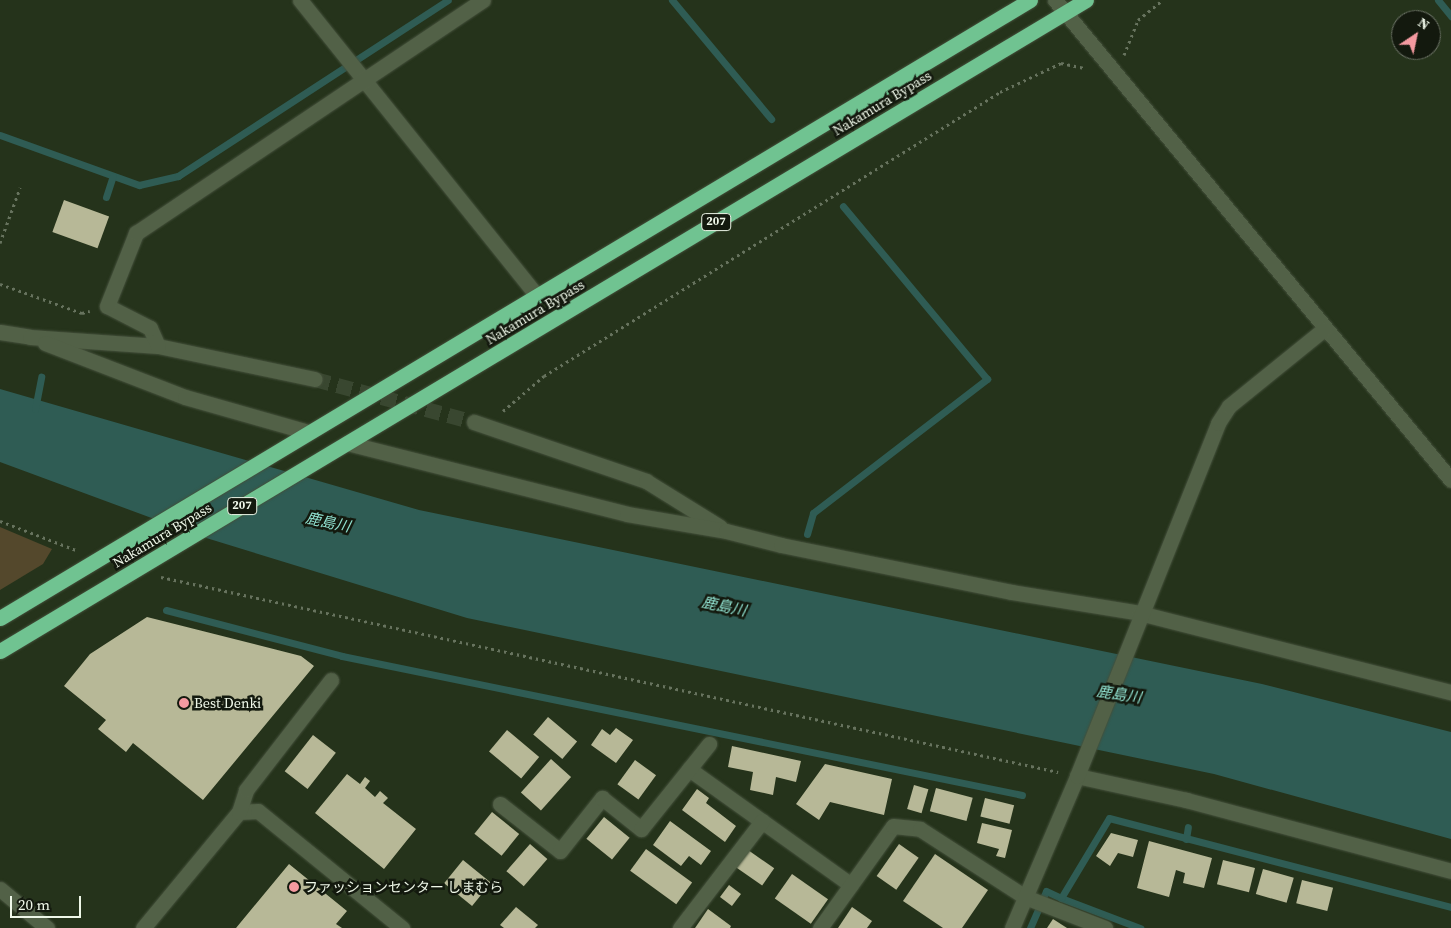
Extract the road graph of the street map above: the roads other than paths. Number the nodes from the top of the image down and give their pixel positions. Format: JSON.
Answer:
{"nodes":[{"id":1,"x":300,"y":0,"type":"edge"},
{"id":2,"x":483,"y":0,"type":"edge"},
{"id":3,"x":1030,"y":0,"type":"edge"},
{"id":4,"x":1055,"y":0,"type":"edge"},
{"id":5,"x":1086,"y":0,"type":"edge"},
{"id":6,"x":1065,"y":12,"type":"junction"},
{"id":7,"x":364,"y":78,"type":"junction"},
{"id":8,"x":537,"y":296,"type":"junction"},
{"id":9,"x":1324,"y":329,"type":"junction"},
{"id":10,"x":0,"y":332,"type":"edge"},
{"id":11,"x":30,"y":337,"type":"junction"},
{"id":12,"x":158,"y":346,"type":"junction"},
{"id":13,"x":315,"y":379,"type":"tunnel mouth"},
{"id":14,"x":479,"y":424,"type":"tunnel mouth"},
{"id":15,"x":308,"y":432,"type":"junction"},
{"id":16,"x":347,"y":443,"type":"junction"},
{"id":17,"x":1451,"y":480,"type":"edge"},
{"id":18,"x":726,"y":531,"type":"junction"},
{"id":19,"x":1140,"y":613,"type":"junction"},
{"id":20,"x":0,"y":618,"type":"edge"},
{"id":21,"x":0,"y":651,"type":"edge"},
{"id":22,"x":331,"y":680,"type":"dead end"},
{"id":23,"x":1451,"y":692,"type":"edge"},
{"id":24,"x":709,"y":744,"type":"dead end"},
{"id":25,"x":689,"y":769,"type":"junction"},
{"id":26,"x":1077,"y":776,"type":"junction"},
{"id":27,"x":500,"y":804,"type":"dead end"},
{"id":28,"x":240,"y":812,"type":"junction"},
{"id":29,"x":762,"y":821,"type":"junction"},
{"id":30,"x":1451,"y":871,"type":"edge"},
{"id":31,"x":851,"y":884,"type":"junction"},
{"id":32,"x":0,"y":889,"type":"edge"},
{"id":33,"x":1035,"y":902,"type":"junction"},
{"id":34,"x":47,"y":928,"type":"edge"},
{"id":35,"x":143,"y":928,"type":"edge"},
{"id":36,"x":402,"y":928,"type":"edge"},
{"id":37,"x":680,"y":928,"type":"edge"},
{"id":38,"x":820,"y":928,"type":"edge"},
{"id":39,"x":1012,"y":928,"type":"edge"},
{"id":40,"x":1104,"y":928,"type":"edge"}],
"edges":[{"from":1,"to":7,"type":"street"},
{"from":2,"to":7,"type":"street"},
{"from":3,"to":8,"type":"highway","name":"Nakamura Bypass","number":"207"},
{"from":4,"to":6,"type":"street"},
{"from":5,"to":6,"type":"highway","name":"Nakamura Bypass","number":"207"},
{"from":6,"to":9,"type":"street"},
{"from":6,"to":16,"type":"highway","name":"Nakamura Bypass","number":"207"},
{"from":7,"to":8,"type":"street"},
{"from":7,"to":12,"type":"street"},
{"from":8,"to":15,"type":"highway","name":"Nakamura Bypass","number":"207"},
{"from":9,"to":17,"type":"street"},
{"from":9,"to":19,"type":"street"},
{"from":10,"to":11,"type":"street"},
{"from":11,"to":12,"type":"street"},
{"from":11,"to":15,"type":"street"},
{"from":12,"to":13,"type":"street"},
{"from":14,"to":18,"type":"street"},
{"from":15,"to":20,"type":"highway","name":"Nakamura Bypass","number":"207"},
{"from":16,"to":18,"type":"street"},
{"from":16,"to":21,"type":"highway","name":"Nakamura Bypass","number":"207"},
{"from":18,"to":19,"type":"street"},
{"from":19,"to":23,"type":"street"},
{"from":19,"to":26,"type":"street"},
{"from":22,"to":28,"type":"street"},
{"from":24,"to":25,"type":"street"},
{"from":25,"to":27,"type":"street"},
{"from":25,"to":29,"type":"street"},
{"from":26,"to":30,"type":"street"},
{"from":26,"to":33,"type":"street"},
{"from":28,"to":35,"type":"street"},
{"from":28,"to":36,"type":"street"},
{"from":29,"to":31,"type":"street"},
{"from":29,"to":37,"type":"street"},
{"from":31,"to":33,"type":"street"},
{"from":31,"to":38,"type":"street"},
{"from":32,"to":34,"type":"street"},
{"from":33,"to":39,"type":"street"},
{"from":33,"to":40,"type":"street"}]}
